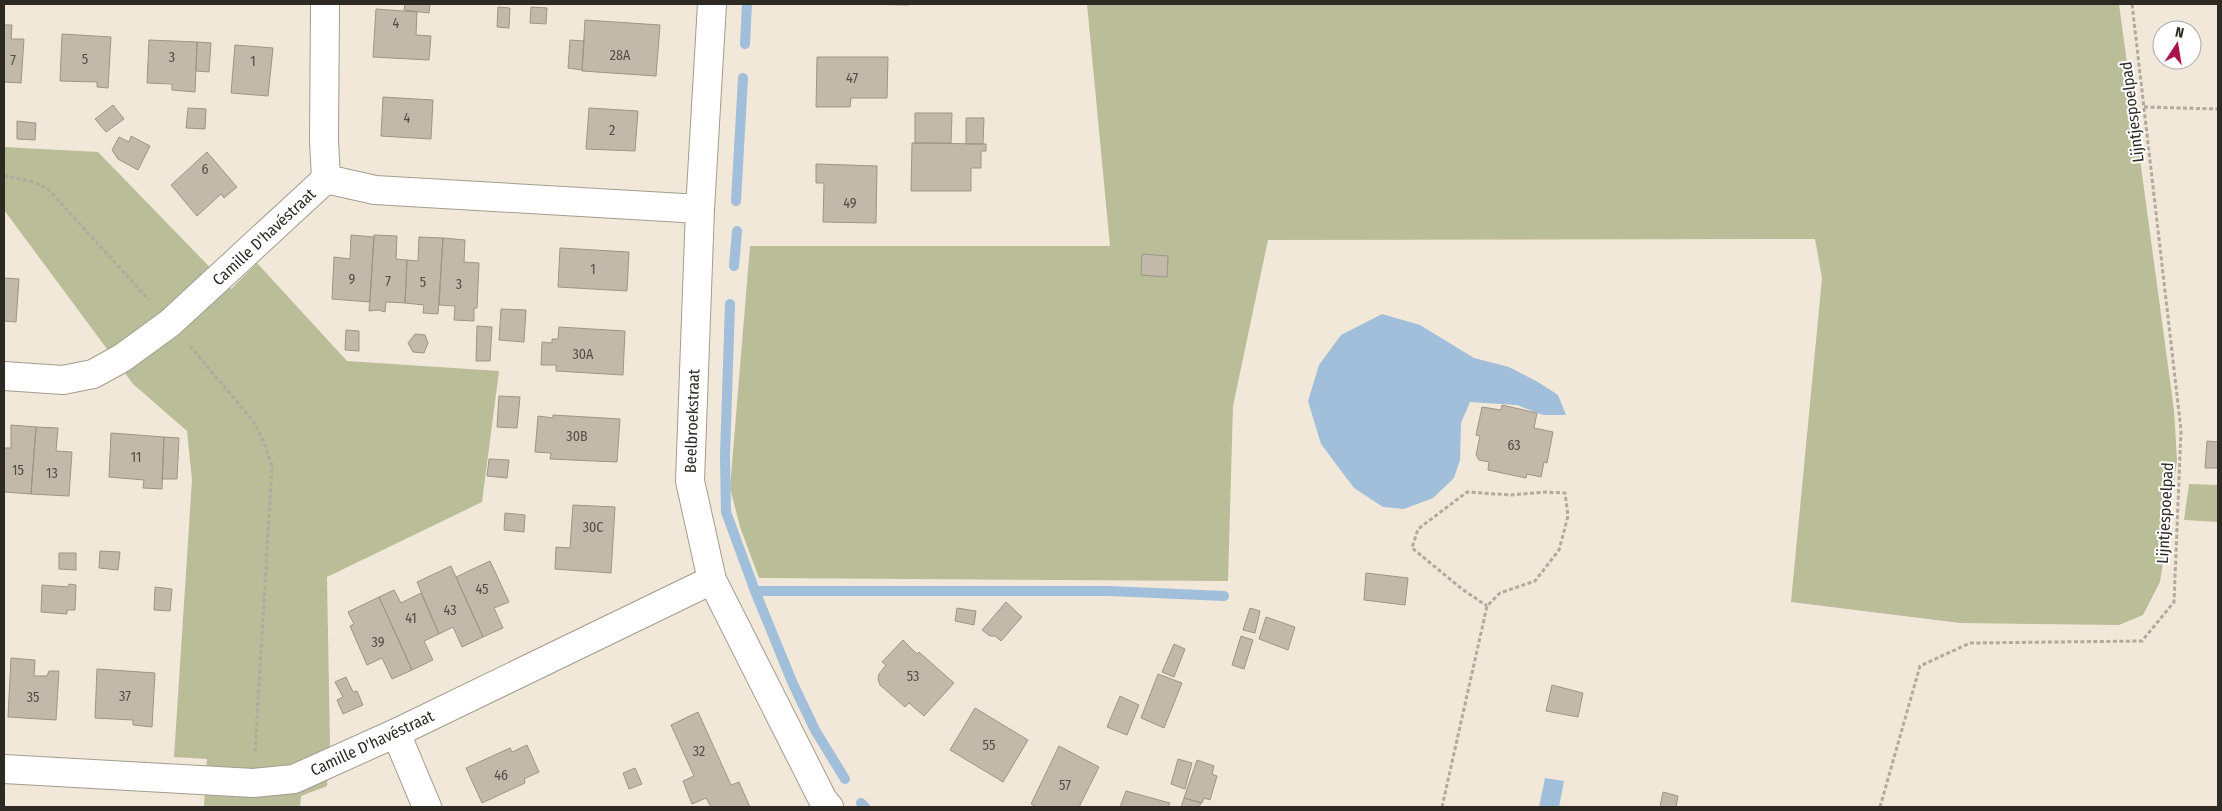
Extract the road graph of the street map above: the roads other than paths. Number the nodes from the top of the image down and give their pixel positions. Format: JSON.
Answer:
{"nodes":[{"id":1,"x":325,"y":4,"type":"edge"},
{"id":2,"x":712,"y":4,"type":"edge"},
{"id":3,"x":326,"y":180,"type":"junction"},
{"id":4,"x":700,"y":209,"type":"junction"},
{"id":5,"x":4,"y":376,"type":"edge"},
{"id":6,"x":712,"y":580,"type":"junction"},
{"id":7,"x":396,"y":733,"type":"junction"},
{"id":8,"x":4,"y":770,"type":"edge"},
{"id":9,"x":427,"y":807,"type":"edge"},
{"id":10,"x":829,"y":807,"type":"edge"}],
"edges":[{"from":1,"to":3,"type":"street"},
{"from":2,"to":4,"type":"street","name":"Beelbroekstraat"},
{"from":3,"to":4,"type":"street","name":"Camille D'havéstraat"},
{"from":3,"to":5,"type":"street","name":"Camille D'havéstraat"},
{"from":4,"to":6,"type":"street","name":"Beelbroekstraat"},
{"from":6,"to":7,"type":"street","name":"Camille D'havéstraat"},
{"from":6,"to":10,"type":"street","name":"Beelbroekstraat"},
{"from":7,"to":8,"type":"street","name":"Camille D'havéstraat"},
{"from":7,"to":9,"type":"street"}]}
